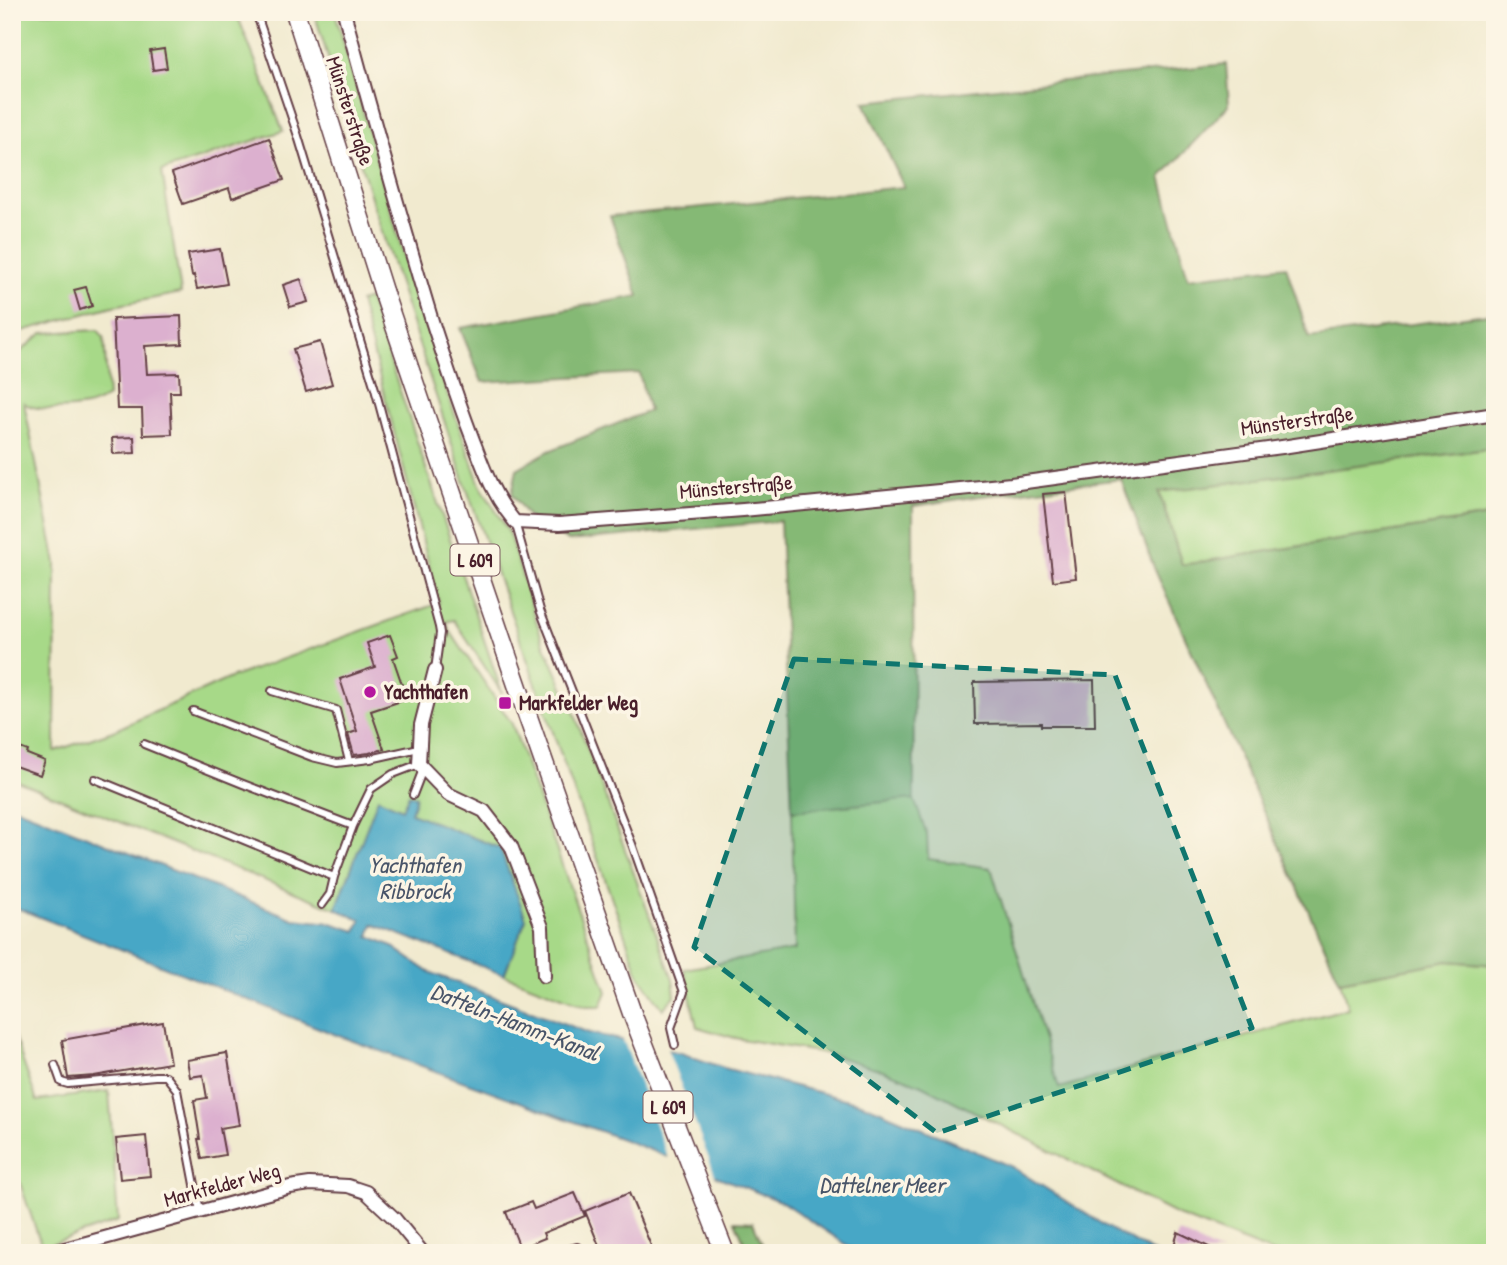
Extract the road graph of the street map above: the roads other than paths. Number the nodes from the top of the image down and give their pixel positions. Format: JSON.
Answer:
{"nodes":[{"id":1,"x":254,"y":12,"type":"edge"},
{"id":2,"x":295,"y":12,"type":"edge"},
{"id":3,"x":344,"y":12,"type":"edge"},
{"id":4,"x":1495,"y":414,"type":"edge"},
{"id":5,"x":515,"y":522,"type":"junction"},
{"id":6,"x":435,"y":670,"type":"joint"},
{"id":7,"x":272,"y":691,"type":"dead end"},
{"id":8,"x":193,"y":711,"type":"dead end"},
{"id":9,"x":144,"y":744,"type":"dead end"},
{"id":10,"x":419,"y":748,"type":"junction"},
{"id":11,"x":349,"y":761,"type":"junction"},
{"id":12,"x":421,"y":766,"type":"junction"},
{"id":13,"x":95,"y":779,"type":"dead end"},
{"id":14,"x":413,"y":795,"type":"dead end"},
{"id":15,"x":353,"y":826,"type":"junction"},
{"id":16,"x":334,"y":877,"type":"junction"},
{"id":17,"x":322,"y":905,"type":"dead end"},
{"id":18,"x":544,"y":976,"type":"dead end"},
{"id":19,"x":675,"y":1045,"type":"dead end"},
{"id":20,"x":55,"y":1065,"type":"dead end"},
{"id":21,"x":200,"y":1211,"type":"junction"},
{"id":22,"x":50,"y":1253,"type":"edge"},
{"id":23,"x":423,"y":1253,"type":"edge"},
{"id":24,"x":554,"y":1253,"type":"edge"},
{"id":25,"x":589,"y":1253,"type":"edge"},
{"id":26,"x":725,"y":1253,"type":"edge"}],
"edges":[{"from":1,"to":6,"type":"lane"},
{"from":2,"to":26,"type":"main road","name":"Münsterstraße","number":"L 609"},
{"from":3,"to":5,"type":"street","name":"Münsterstraße"},
{"from":4,"to":5,"type":"street","name":"Münsterstraße"},
{"from":5,"to":19,"type":"lane"},
{"from":6,"to":10,"type":"street"},
{"from":7,"to":11,"type":"lane"},
{"from":8,"to":11,"type":"lane"},
{"from":9,"to":15,"type":"lane"},
{"from":10,"to":11,"type":"lane"},
{"from":10,"to":12,"type":"street"},
{"from":12,"to":14,"type":"lane"},
{"from":12,"to":15,"type":"lane"},
{"from":12,"to":18,"type":"street"},
{"from":13,"to":16,"type":"lane"},
{"from":15,"to":16,"type":"lane"},
{"from":16,"to":17,"type":"lane"},
{"from":20,"to":21,"type":"lane"},
{"from":21,"to":22,"type":"street","name":"Markfelder Weg"},
{"from":21,"to":23,"type":"street","name":"Markfelder Weg"},
{"from":24,"to":25,"type":"lane"}]}
